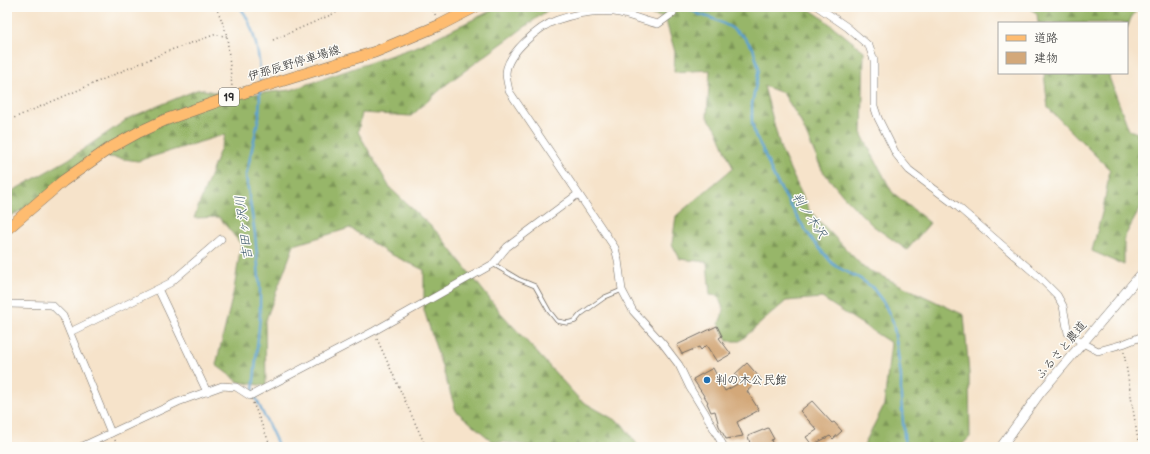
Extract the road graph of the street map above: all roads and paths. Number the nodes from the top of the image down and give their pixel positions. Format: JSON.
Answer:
{"nodes":[{"id":1,"x":216,"y":7,"type":"edge"},
{"id":2,"x":349,"y":7,"type":"edge"},
{"id":3,"x":474,"y":7,"type":"edge"},
{"id":4,"x":674,"y":7,"type":"edge"},
{"id":5,"x":818,"y":7,"type":"edge"},
{"id":6,"x":227,"y":36,"type":"junction"},
{"id":7,"x":273,"y":40,"type":"dead end"},
{"id":8,"x":233,"y":96,"type":"junction"},
{"id":9,"x":7,"y":121,"type":"edge"},
{"id":10,"x":578,"y":194,"type":"junction"},
{"id":11,"x":7,"y":229,"type":"edge"},
{"id":12,"x":220,"y":239,"type":"dead end"},
{"id":13,"x":493,"y":264,"type":"junction"},
{"id":14,"x":1143,"y":272,"type":"edge"},
{"id":15,"x":622,"y":290,"type":"junction"},
{"id":16,"x":160,"y":293,"type":"dead end"},
{"id":17,"x":7,"y":304,"type":"edge"},
{"id":18,"x":374,"y":331,"type":"junction"},
{"id":19,"x":70,"y":332,"type":"junction"},
{"id":20,"x":1143,"y":336,"type":"edge"},
{"id":21,"x":1083,"y":343,"type":"junction"},
{"id":22,"x":1123,"y":344,"type":"junction"},
{"id":23,"x":207,"y":392,"type":"junction"},
{"id":24,"x":250,"y":396,"type":"junction"},
{"id":25,"x":111,"y":433,"type":"junction"},
{"id":26,"x":80,"y":447,"type":"edge"},
{"id":27,"x":271,"y":447,"type":"edge"},
{"id":28,"x":426,"y":447,"type":"edge"},
{"id":29,"x":724,"y":447,"type":"edge"},
{"id":30,"x":1001,"y":447,"type":"edge"},
{"id":31,"x":1139,"y":447,"type":"edge"}],
"edges":[{"from":1,"to":6,"type":"path"},
{"from":2,"to":7,"type":"path"},
{"from":3,"to":8,"type":"main road","name":"伊那辰野停車場線","number":"19"},
{"from":4,"to":10,"type":"street"},
{"from":5,"to":21,"type":"street"},
{"from":6,"to":8,"type":"path"},
{"from":6,"to":9,"type":"path"},
{"from":8,"to":11,"type":"main road","name":"伊那辰野停車場線","number":"19"},
{"from":10,"to":13,"type":"street"},
{"from":10,"to":15,"type":"street"},
{"from":12,"to":19,"type":"street"},
{"from":13,"to":15,"type":"lane"},
{"from":13,"to":18,"type":"street"},
{"from":14,"to":21,"type":"street","name":"ふるさと農道"},
{"from":15,"to":29,"type":"street"},
{"from":16,"to":23,"type":"street"},
{"from":17,"to":19,"type":"street"},
{"from":18,"to":24,"type":"street"},
{"from":18,"to":28,"type":"path"},
{"from":19,"to":25,"type":"street"},
{"from":20,"to":22,"type":"street"},
{"from":21,"to":22,"type":"street"},
{"from":21,"to":30,"type":"street","name":"ふるさと農道"},
{"from":22,"to":31,"type":"path"},
{"from":23,"to":24,"type":"street"},
{"from":23,"to":25,"type":"street"},
{"from":24,"to":27,"type":"path"},
{"from":25,"to":26,"type":"street"}]}
